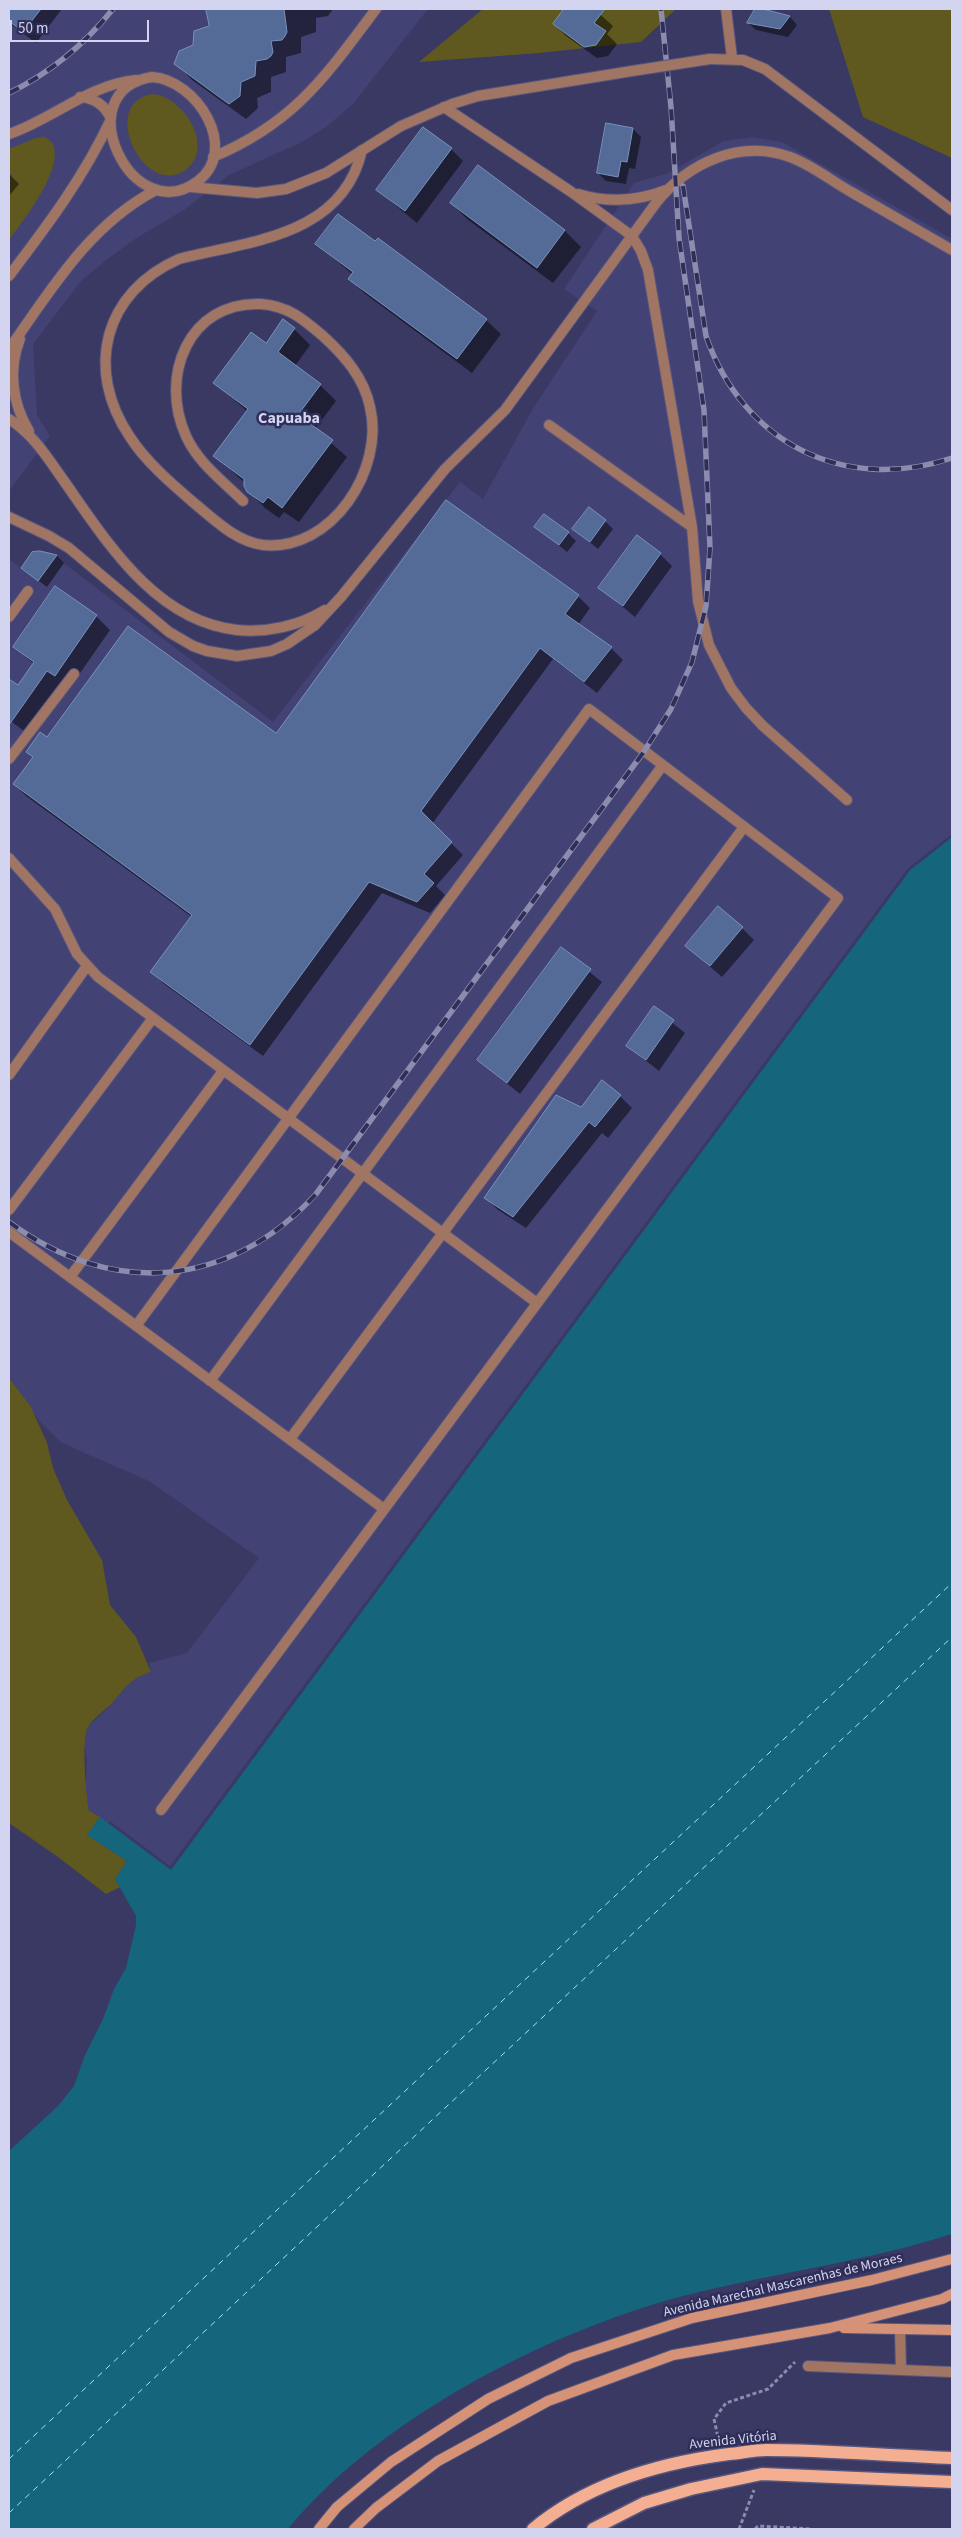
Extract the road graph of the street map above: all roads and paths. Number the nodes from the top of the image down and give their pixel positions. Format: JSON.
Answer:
{"nodes":[{"id":1,"x":376,"y":9,"type":"edge"},
{"id":2,"x":726,"y":9,"type":"edge"},
{"id":3,"x":732,"y":58,"type":"junction"},
{"id":4,"x":142,"y":79,"type":"junction"},
{"id":5,"x":80,"y":98,"type":"junction"},
{"id":6,"x":444,"y":107,"type":"junction"},
{"id":7,"x":110,"y":119,"type":"junction"},
{"id":8,"x":9,"y":134,"type":"edge"},
{"id":9,"x":362,"y":150,"type":"junction"},
{"id":10,"x":212,"y":158,"type":"junction"},
{"id":11,"x":190,"y":187,"type":"junction"},
{"id":12,"x":156,"y":190,"type":"junction"},
{"id":13,"x":667,"y":190,"type":"junction"},
{"id":14,"x":570,"y":191,"type":"junction"},
{"id":15,"x":952,"y":210,"type":"edge"},
{"id":16,"x":632,"y":236,"type":"junction"},
{"id":17,"x":952,"y":250,"type":"edge"},
{"id":18,"x":9,"y":276,"type":"edge"},
{"id":19,"x":24,"y":328,"type":"junction"},
{"id":20,"x":9,"y":349,"type":"edge"},
{"id":21,"x":9,"y":419,"type":"edge"},
{"id":22,"x":549,"y":425,"type":"dead end"},
{"id":23,"x":32,"y":436,"type":"junction"},
{"id":24,"x":243,"y":501,"type":"dead end"},
{"id":25,"x":9,"y":517,"type":"edge"},
{"id":26,"x":692,"y":527,"type":"junction"},
{"id":27,"x":28,"y":591,"type":"dead end"},
{"id":28,"x":342,"y":597,"type":"junction"},
{"id":29,"x":9,"y":617,"type":"edge"},
{"id":30,"x":74,"y":674,"type":"dead end"},
{"id":31,"x":9,"y":759,"type":"edge"},
{"id":32,"x":663,"y":765,"type":"junction"},
{"id":33,"x":847,"y":800,"type":"dead end"},
{"id":34,"x":744,"y":827,"type":"junction"},
{"id":35,"x":9,"y":858,"type":"edge"},
{"id":36,"x":87,"y":966,"type":"junction"},
{"id":37,"x":153,"y":1018,"type":"junction"},
{"id":38,"x":223,"y":1071,"type":"junction"},
{"id":39,"x":9,"y":1075,"type":"edge"},
{"id":40,"x":288,"y":1119,"type":"junction"},
{"id":41,"x":362,"y":1174,"type":"junction"},
{"id":42,"x":9,"y":1210,"type":"edge"},
{"id":43,"x":9,"y":1232,"type":"edge"},
{"id":44,"x":443,"y":1233,"type":"junction"},
{"id":45,"x":70,"y":1277,"type":"junction"},
{"id":46,"x":537,"y":1303,"type":"junction"},
{"id":47,"x":136,"y":1326,"type":"junction"},
{"id":48,"x":210,"y":1381,"type":"junction"},
{"id":49,"x":290,"y":1439,"type":"junction"},
{"id":50,"x":384,"y":1509,"type":"junction"},
{"id":51,"x":161,"y":1810,"type":"dead end"},
{"id":52,"x":952,"y":2259,"type":"edge"},
{"id":53,"x":952,"y":2294,"type":"edge"},
{"id":54,"x":830,"y":2328,"type":"junction"},
{"id":55,"x":900,"y":2329,"type":"junction"},
{"id":56,"x":952,"y":2330,"type":"edge"},
{"id":57,"x":808,"y":2366,"type":"dead end"},
{"id":58,"x":901,"y":2370,"type":"junction"},
{"id":59,"x":952,"y":2372,"type":"edge"},
{"id":60,"x":768,"y":2389,"type":"dead end"},
{"id":61,"x":721,"y":2455,"type":"junction"},
{"id":62,"x":952,"y":2458,"type":"edge"},
{"id":63,"x":762,"y":2474,"type":"junction"},
{"id":64,"x":952,"y":2482,"type":"edge"},
{"id":65,"x":319,"y":2529,"type":"edge"},
{"id":66,"x":354,"y":2529,"type":"edge"},
{"id":67,"x":532,"y":2529,"type":"edge"},
{"id":68,"x":593,"y":2529,"type":"edge"},
{"id":69,"x":739,"y":2529,"type":"edge"},
{"id":70,"x":755,"y":2529,"type":"edge"},
{"id":71,"x":811,"y":2529,"type":"edge"}],
"edges":[{"from":1,"to":10,"type":"lane"},
{"from":2,"to":3,"type":"lane"},
{"from":3,"to":6,"type":"lane","bridge":true},
{"from":3,"to":15,"type":"lane"},
{"from":4,"to":5,"type":"lane"},
{"from":4,"to":7,"type":"lane"},
{"from":4,"to":10,"type":"lane"},
{"from":5,"to":7,"type":"lane"},
{"from":5,"to":8,"type":"lane"},
{"from":6,"to":9,"type":"lane"},
{"from":6,"to":14,"type":"lane"},
{"from":7,"to":12,"type":"lane"},
{"from":7,"to":18,"type":"lane"},
{"from":9,"to":11,"type":"lane"},
{"from":9,"to":24,"type":"lane"},
{"from":10,"to":11,"type":"lane"},
{"from":11,"to":12,"type":"lane"},
{"from":12,"to":19,"type":"lane"},
{"from":13,"to":14,"type":"lane"},
{"from":13,"to":16,"type":"lane"},
{"from":13,"to":17,"type":"lane"},
{"from":14,"to":16,"type":"lane"},
{"from":16,"to":26,"type":"lane"},
{"from":16,"to":28,"type":"lane"},
{"from":19,"to":20,"type":"lane"},
{"from":19,"to":23,"type":"lane"},
{"from":21,"to":23,"type":"lane"},
{"from":22,"to":26,"type":"lane"},
{"from":23,"to":28,"type":"lane"},
{"from":25,"to":28,"type":"lane"},
{"from":26,"to":33,"type":"lane"},
{"from":27,"to":29,"type":"lane"},
{"from":30,"to":31,"type":"lane"},
{"from":32,"to":34,"type":"lane"},
{"from":32,"to":40,"type":"lane"},
{"from":32,"to":41,"type":"lane"},
{"from":34,"to":44,"type":"lane"},
{"from":34,"to":46,"type":"lane"},
{"from":35,"to":36,"type":"lane"},
{"from":36,"to":37,"type":"lane"},
{"from":36,"to":39,"type":"lane"},
{"from":37,"to":38,"type":"lane"},
{"from":37,"to":42,"type":"lane"},
{"from":38,"to":40,"type":"lane"},
{"from":38,"to":45,"type":"lane"},
{"from":40,"to":41,"type":"lane"},
{"from":40,"to":47,"type":"lane"},
{"from":41,"to":44,"type":"lane"},
{"from":41,"to":48,"type":"lane"},
{"from":43,"to":45,"type":"lane"},
{"from":44,"to":46,"type":"lane"},
{"from":44,"to":49,"type":"lane"},
{"from":45,"to":47,"type":"lane"},
{"from":46,"to":50,"type":"lane"},
{"from":47,"to":48,"type":"lane"},
{"from":48,"to":49,"type":"lane"},
{"from":49,"to":50,"type":"lane"},
{"from":50,"to":51,"type":"lane"},
{"from":52,"to":65,"type":"main road","name":"Avenida Marechal Mascarenhas de Moraes"},
{"from":53,"to":54,"type":"main road"},
{"from":54,"to":55,"type":"main road"},
{"from":54,"to":66,"type":"main road"},
{"from":55,"to":56,"type":"main road"},
{"from":55,"to":58,"type":"lane"},
{"from":57,"to":58,"type":"lane"},
{"from":58,"to":59,"type":"lane"},
{"from":60,"to":61,"type":"path"},
{"from":61,"to":62,"type":"main road","name":"Avenida Vitória"},
{"from":61,"to":67,"type":"main road","name":"Avenida Vitória"},
{"from":63,"to":64,"type":"main road"},
{"from":63,"to":68,"type":"main road"},
{"from":63,"to":69,"type":"path"},
{"from":70,"to":71,"type":"path"}]}
